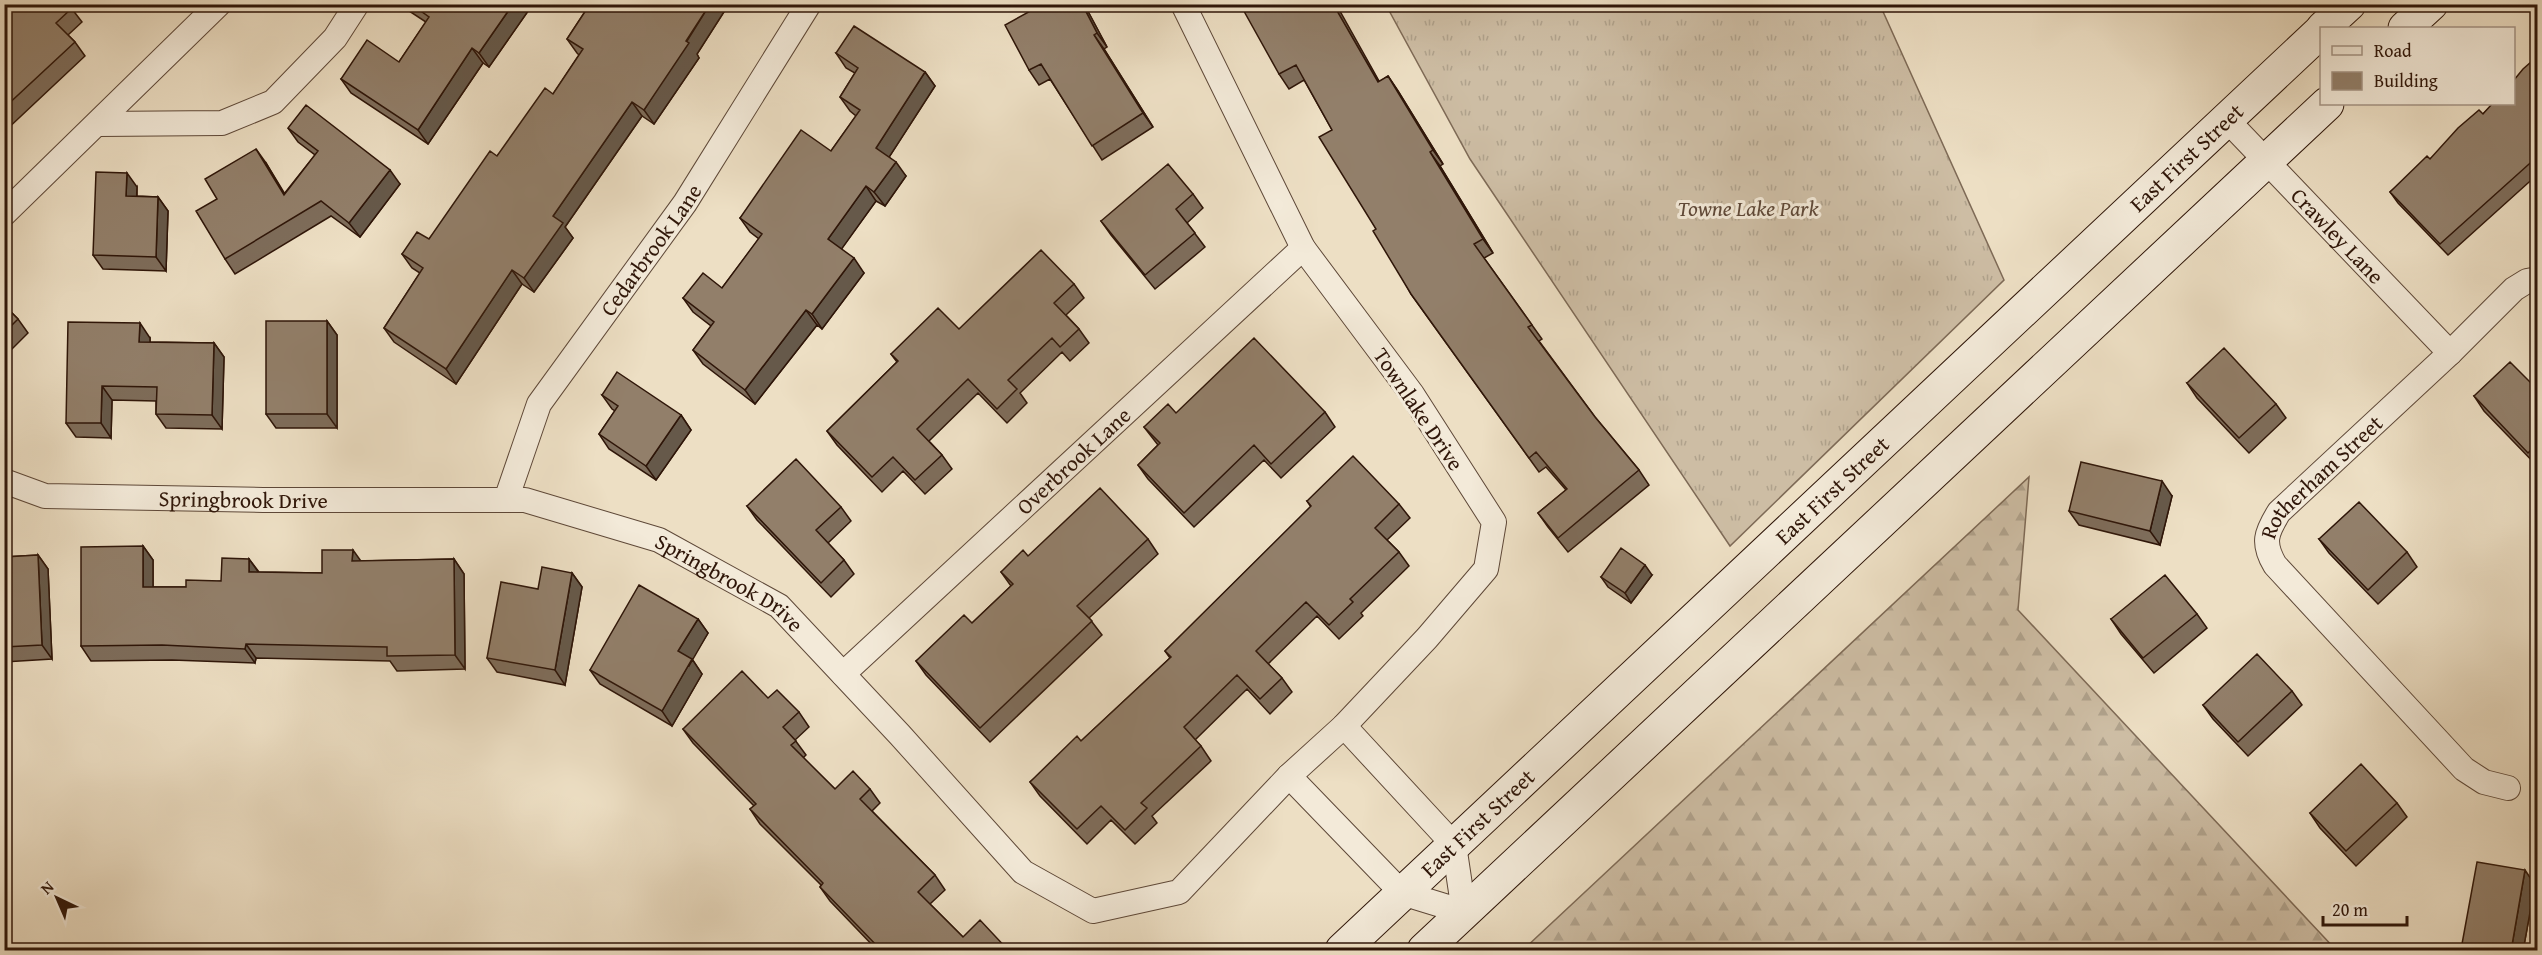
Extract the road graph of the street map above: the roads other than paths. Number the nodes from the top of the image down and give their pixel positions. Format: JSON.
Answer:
{"nodes":[{"id":1,"x":219,"y":4,"type":"edge"},
{"id":2,"x":357,"y":4,"type":"edge"},
{"id":3,"x":809,"y":4,"type":"edge"},
{"id":4,"x":1183,"y":4,"type":"edge"},
{"id":5,"x":2349,"y":4,"type":"edge"},
{"id":6,"x":2431,"y":4,"type":"edge"},
{"id":7,"x":2324,"y":27,"type":"edge"},
{"id":8,"x":2406,"y":27,"type":"edge"},
{"id":9,"x":2320,"y":31,"type":"edge"},
{"id":10,"x":2325,"y":105,"type":"edge"},
{"id":11,"x":2227,"y":120,"type":"junction"},
{"id":12,"x":98,"y":124,"type":"junction"},
{"id":13,"x":2266,"y":161,"type":"junction"},
{"id":14,"x":4,"y":214,"type":"edge"},
{"id":15,"x":1303,"y":248,"type":"junction"},
{"id":16,"x":2538,"y":279,"type":"edge"},
{"id":17,"x":2450,"y":352,"type":"junction"},
{"id":18,"x":4,"y":481,"type":"edge"},
{"id":19,"x":506,"y":500,"type":"junction"},
{"id":20,"x":843,"y":674,"type":"junction"},
{"id":21,"x":1344,"y":726,"type":"junction"},
{"id":22,"x":1289,"y":776,"type":"junction"},
{"id":23,"x":2508,"y":788,"type":"dead end"},
{"id":24,"x":1454,"y":845,"type":"junction"},
{"id":25,"x":1402,"y":893,"type":"junction"},
{"id":26,"x":1464,"y":912,"type":"junction"},
{"id":27,"x":1342,"y":951,"type":"edge"},
{"id":28,"x":1424,"y":951,"type":"edge"}],
"edges":[{"from":1,"to":12,"type":"street"},
{"from":2,"to":12,"type":"street"},
{"from":3,"to":19,"type":"street","name":"Cedarbrook Lane"},
{"from":4,"to":15,"type":"street","name":"Townlake Drive"},
{"from":5,"to":7,"type":"main road","name":"East First Street"},
{"from":6,"to":8,"type":"main road"},
{"from":9,"to":11,"type":"main road","name":"East First Street"},
{"from":10,"to":13,"type":"main road"},
{"from":11,"to":13,"type":"street","name":"Crawley Lane"},
{"from":11,"to":24,"type":"main road","name":"East First Street"},
{"from":12,"to":14,"type":"street"},
{"from":13,"to":17,"type":"street","name":"Crawley Lane"},
{"from":13,"to":26,"type":"main road"},
{"from":15,"to":20,"type":"street","name":"Overbrook Lane"},
{"from":15,"to":21,"type":"street","name":"Townlake Drive"},
{"from":16,"to":17,"type":"street","name":"Rotherham Street"},
{"from":17,"to":23,"type":"street","name":"Rotherham Street"},
{"from":18,"to":19,"type":"street","name":"Springbrook Drive"},
{"from":19,"to":20,"type":"street","name":"Springbrook Drive"},
{"from":20,"to":22,"type":"street","name":"Springbrook Drive"},
{"from":21,"to":22,"type":"street","name":"Townlake Drive"},
{"from":21,"to":24,"type":"street"},
{"from":22,"to":25,"type":"street"},
{"from":24,"to":25,"type":"main road","name":"East First Street"},
{"from":24,"to":26,"type":"street"},
{"from":25,"to":26,"type":"street"},
{"from":25,"to":27,"type":"main road","name":"East First Street"},
{"from":26,"to":28,"type":"main road"}]}
